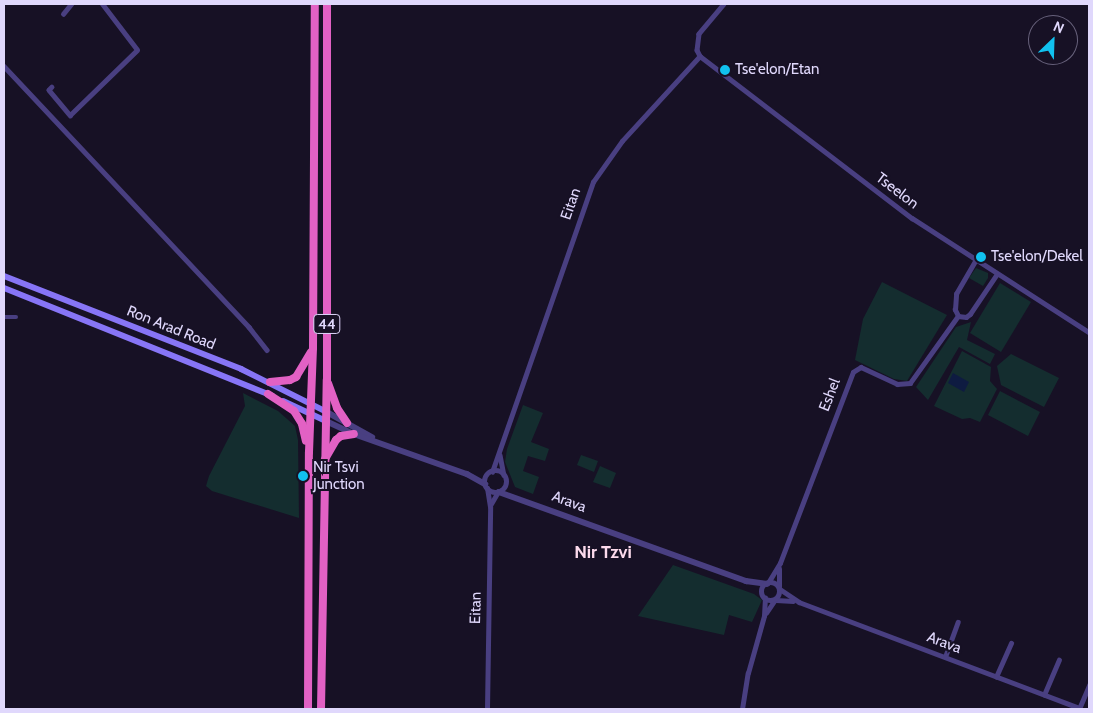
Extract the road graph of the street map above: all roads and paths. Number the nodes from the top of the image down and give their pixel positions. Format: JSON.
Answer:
{"nodes":[{"id":1,"x":71,"y":4,"type":"edge"},
{"id":2,"x":102,"y":4,"type":"edge"},
{"id":3,"x":315,"y":4,"type":"edge"},
{"id":4,"x":327,"y":4,"type":"edge"},
{"id":5,"x":724,"y":4,"type":"edge"},
{"id":6,"x":63,"y":14,"type":"dead end"},
{"id":7,"x":700,"y":56,"type":"junction"},
{"id":8,"x":4,"y":66,"type":"edge"},
{"id":9,"x":52,"y":87,"type":"dead end"},
{"id":10,"x":976,"y":260,"type":"junction"},
{"id":11,"x":997,"y":274,"type":"junction"},
{"id":12,"x":4,"y":276,"type":"edge"},
{"id":13,"x":4,"y":288,"type":"edge"},
{"id":14,"x":16,"y":316,"type":"dead end"},
{"id":15,"x":958,"y":316,"type":"junction"},
{"id":16,"x":4,"y":317,"type":"edge"},
{"id":17,"x":1089,"y":332,"type":"edge"},
{"id":18,"x":312,"y":348,"type":"junction"},
{"id":19,"x":267,"y":350,"type":"dead end"},
{"id":20,"x":327,"y":380,"type":"junction"},
{"id":21,"x":270,"y":382,"type":"junction"},
{"id":22,"x":268,"y":394,"type":"junction"},
{"id":23,"x":310,"y":402,"type":"junction"},
{"id":24,"x":325,"y":411,"type":"junction"},
{"id":25,"x":309,"y":412,"type":"junction"},
{"id":26,"x":324,"y":420,"type":"junction"},
{"id":27,"x":347,"y":423,"type":"junction"},
{"id":28,"x":354,"y":434,"type":"junction"},
{"id":29,"x":389,"y":446,"type":"junction"},
{"id":30,"x":309,"y":452,"type":"junction"},
{"id":31,"x":500,"y":452,"type":"junction"},
{"id":32,"x":324,"y":460,"type":"junction"},
{"id":33,"x":491,"y":472,"type":"junction"},
{"id":34,"x":467,"y":474,"type":"junction"},
{"id":35,"x":504,"y":474,"type":"junction"},
{"id":36,"x":507,"y":481,"type":"junction"},
{"id":37,"x":486,"y":486,"type":"junction"},
{"id":38,"x":499,"y":492,"type":"junction"},
{"id":39,"x":524,"y":499,"type":"junction"},
{"id":40,"x":490,"y":507,"type":"junction"},
{"id":41,"x":780,"y":563,"type":"junction"},
{"id":42,"x":746,"y":581,"type":"junction"},
{"id":43,"x":768,"y":583,"type":"junction"},
{"id":44,"x":780,"y":588,"type":"junction"},
{"id":45,"x":763,"y":596,"type":"junction"},
{"id":46,"x":775,"y":600,"type":"junction"},
{"id":47,"x":799,"y":602,"type":"junction"},
{"id":48,"x":764,"y":616,"type":"junction"},
{"id":49,"x":958,"y":622,"type":"dead end"},
{"id":50,"x":1011,"y":643,"type":"dead end"},
{"id":51,"x":945,"y":657,"type":"junction"},
{"id":52,"x":1059,"y":660,"type":"dead end"},
{"id":53,"x":996,"y":676,"type":"junction"},
{"id":54,"x":1089,"y":685,"type":"edge"},
{"id":55,"x":1044,"y":695,"type":"junction"},
{"id":56,"x":308,"y":709,"type":"edge"},
{"id":57,"x":321,"y":709,"type":"edge"},
{"id":58,"x":487,"y":709,"type":"edge"},
{"id":59,"x":742,"y":709,"type":"edge"},
{"id":60,"x":1079,"y":709,"type":"edge"}],
"edges":[{"from":1,"to":6,"type":"street"},
{"from":2,"to":9,"type":"street"},
{"from":3,"to":18,"type":"highway","number":"44"},
{"from":4,"to":20,"type":"highway","number":"44"},
{"from":5,"to":7,"type":"street"},
{"from":7,"to":10,"type":"street","name":"Tseelon"},
{"from":7,"to":31,"type":"street","name":"Eitan"},
{"from":8,"to":19,"type":"street"},
{"from":10,"to":11,"type":"street","name":"Tseelon"},
{"from":10,"to":15,"type":"street"},
{"from":11,"to":15,"type":"street","name":"Eshel"},
{"from":11,"to":17,"type":"street","name":"Tseelon"},
{"from":12,"to":21,"type":"main road","name":"Ron Arad Road"},
{"from":13,"to":22,"type":"main road","name":"Ron Arad Road"},
{"from":14,"to":16,"type":"street"},
{"from":15,"to":41,"type":"street","name":"Eshel"},
{"from":18,"to":21,"type":"highway"},
{"from":18,"to":23,"type":"highway","number":"44"},
{"from":20,"to":24,"type":"highway","number":"44"},
{"from":20,"to":27,"type":"highway"},
{"from":21,"to":23,"type":"main road","name":"Ron Arad Road"},
{"from":22,"to":25,"type":"main road","name":"Ron Arad Road"},
{"from":22,"to":30,"type":"highway"},
{"from":23,"to":24,"type":"main road","name":"Ron Arad Road"},
{"from":23,"to":25,"type":"highway","number":"44"},
{"from":24,"to":26,"type":"highway","number":"44"},
{"from":24,"to":27,"type":"street"},
{"from":25,"to":26,"type":"main road","name":"Ron Arad Road"},
{"from":25,"to":30,"type":"highway","number":"44"},
{"from":26,"to":28,"type":"street"},
{"from":26,"to":32,"type":"highway","number":"44"},
{"from":27,"to":29,"type":"street"},
{"from":28,"to":29,"type":"street"},
{"from":28,"to":32,"type":"highway"},
{"from":29,"to":34,"type":"street"},
{"from":30,"to":56,"type":"highway","number":"44"},
{"from":31,"to":33,"type":"street","name":"Eitan"},
{"from":31,"to":35,"type":"street","name":"Eitan"},
{"from":32,"to":57,"type":"highway","number":"44"},
{"from":33,"to":34,"type":"street"},
{"from":33,"to":35,"type":"street"},
{"from":33,"to":37,"type":"street"},
{"from":34,"to":37,"type":"street"},
{"from":35,"to":36,"type":"street"},
{"from":36,"to":38,"type":"street"},
{"from":36,"to":39,"type":"street","name":"Arava"},
{"from":37,"to":38,"type":"street"},
{"from":37,"to":40,"type":"street","name":"Eitan"},
{"from":38,"to":39,"type":"street","name":"Arava"},
{"from":38,"to":40,"type":"street","name":"Eitan"},
{"from":39,"to":42,"type":"street","name":"Arava"},
{"from":40,"to":58,"type":"street","name":"Eitan"},
{"from":41,"to":43,"type":"street","name":"Eshel"},
{"from":41,"to":44,"type":"street","name":"Eshel"},
{"from":42,"to":43,"type":"street","name":"Arava"},
{"from":42,"to":45,"type":"street","name":"Arava"},
{"from":43,"to":44,"type":"street"},
{"from":43,"to":45,"type":"street"},
{"from":44,"to":46,"type":"street"},
{"from":44,"to":47,"type":"street","name":"Arava"},
{"from":45,"to":46,"type":"street"},
{"from":45,"to":48,"type":"street"},
{"from":46,"to":47,"type":"street","name":"Arava"},
{"from":46,"to":48,"type":"street"},
{"from":47,"to":51,"type":"street","name":"Arava"},
{"from":48,"to":59,"type":"street"},
{"from":49,"to":51,"type":"street"},
{"from":50,"to":53,"type":"street"},
{"from":51,"to":53,"type":"street","name":"Arava"},
{"from":52,"to":55,"type":"street"},
{"from":53,"to":55,"type":"street","name":"Arava"},
{"from":54,"to":60,"type":"street"},
{"from":55,"to":60,"type":"street","name":"Arava"}]}
